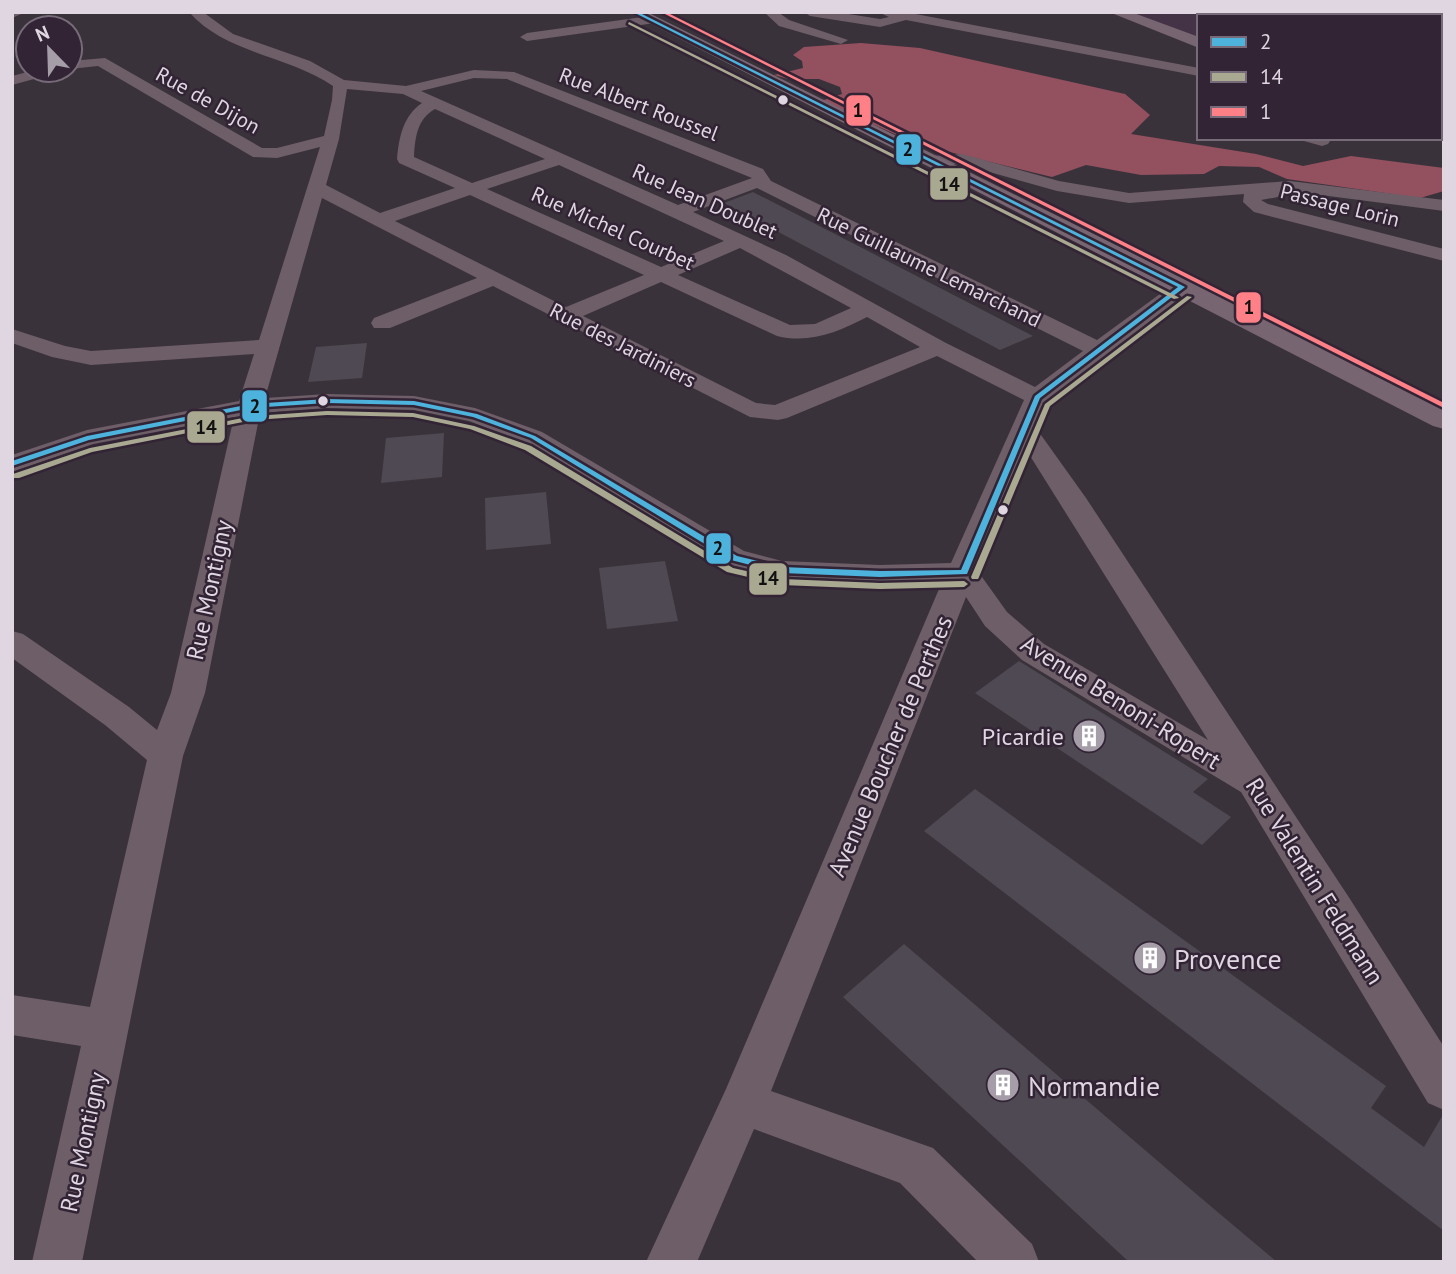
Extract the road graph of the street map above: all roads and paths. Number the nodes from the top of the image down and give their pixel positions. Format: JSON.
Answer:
{"nodes":[{"id":1,"x":20,"y":12,"type":"edge"},
{"id":2,"x":195,"y":12,"type":"edge"},
{"id":3,"x":770,"y":12,"type":"edge"},
{"id":4,"x":810,"y":12,"type":"edge"},
{"id":5,"x":884,"y":12,"type":"edge"},
{"id":6,"x":1116,"y":12,"type":"edge"},
{"id":7,"x":12,"y":14,"type":"edge"},
{"id":8,"x":643,"y":16,"type":"edge"},
{"id":9,"x":905,"y":16,"type":"junction"},
{"id":10,"x":527,"y":37,"type":"dead end"},
{"id":11,"x":841,"y":40,"type":"dead end"},
{"id":12,"x":1197,"y":42,"type":"edge"},
{"id":13,"x":84,"y":63,"type":"edge"},
{"id":14,"x":1197,"y":72,"type":"edge"},
{"id":15,"x":340,"y":84,"type":"junction"},
{"id":16,"x":406,"y":90,"type":"junction"},
{"id":17,"x":435,"y":103,"type":"junction"},
{"id":18,"x":331,"y":139,"type":"junction"},
{"id":19,"x":558,"y":160,"type":"junction"},
{"id":20,"x":931,"y":160,"type":"junction"},
{"id":21,"x":760,"y":183,"type":"junction"},
{"id":22,"x":315,"y":187,"type":"junction"},
{"id":23,"x":1313,"y":187,"type":"junction"},
{"id":24,"x":470,"y":189,"type":"junction"},
{"id":25,"x":1444,"y":206,"type":"edge"},
{"id":26,"x":677,"y":212,"type":"junction"},
{"id":27,"x":378,"y":220,"type":"junction"},
{"id":28,"x":741,"y":241,"type":"junction"},
{"id":29,"x":1444,"y":255,"type":"edge"},
{"id":30,"x":662,"y":273,"type":"junction"},
{"id":31,"x":494,"y":279,"type":"junction"},
{"id":32,"x":1182,"y":287,"type":"junction"},
{"id":33,"x":868,"y":308,"type":"junction"},
{"id":34,"x":566,"y":315,"type":"junction"},
{"id":35,"x":382,"y":323,"type":"dead end"},
{"id":36,"x":12,"y":336,"type":"edge"},
{"id":37,"x":268,"y":346,"type":"junction"},
{"id":38,"x":938,"y":348,"type":"junction"},
{"id":39,"x":1099,"y":350,"type":"junction"},
{"id":40,"x":251,"y":406,"type":"junction"},
{"id":41,"x":1031,"y":413,"type":"junction"},
{"id":42,"x":1444,"y":420,"type":"edge"},
{"id":43,"x":12,"y":464,"type":"edge"},
{"id":44,"x":964,"y":572,"type":"junction"},
{"id":45,"x":12,"y":642,"type":"edge"},
{"id":46,"x":165,"y":756,"type":"junction"},
{"id":47,"x":1255,"y":785,"type":"junction"},
{"id":48,"x":12,"y":1015,"type":"edge"},
{"id":49,"x":107,"y":1030,"type":"junction"},
{"id":50,"x":1444,"y":1088,"type":"edge"},
{"id":51,"x":743,"y":1103,"type":"junction"},
{"id":52,"x":57,"y":1262,"type":"edge"},
{"id":53,"x":671,"y":1262,"type":"edge"},
{"id":54,"x":1014,"y":1262,"type":"edge"}],
"edges":[{"from":1,"to":7,"type":"street"},
{"from":2,"to":15,"type":"street"},
{"from":3,"to":11,"type":"street"},
{"from":4,"to":9,"type":"street"},
{"from":5,"to":9,"type":"street"},
{"from":6,"to":12,"type":"main road"},
{"from":8,"to":10,"type":"street"},
{"from":8,"to":20,"type":"main road"},
{"from":9,"to":14,"type":"street"},
{"from":13,"to":18,"type":"street","name":"Rue de Dijon"},
{"from":15,"to":16,"type":"street","name":"Rue Jean Doublet"},
{"from":15,"to":18,"type":"street","name":"Rue Montigny"},
{"from":16,"to":17,"type":"street","name":"Rue Jean Doublet"},
{"from":16,"to":21,"type":"street","name":"Rue Albert Roussel"},
{"from":17,"to":19,"type":"street","name":"Rue Jean Doublet"},
{"from":17,"to":24,"type":"street","name":"Rue Michel Courbet"},
{"from":18,"to":22,"type":"street","name":"Rue Montigny"},
{"from":19,"to":24,"type":"street"},
{"from":19,"to":26,"type":"street","name":"Rue Jean Doublet"},
{"from":20,"to":23,"type":"street"},
{"from":20,"to":32,"type":"main road"},
{"from":21,"to":26,"type":"street"},
{"from":21,"to":39,"type":"street","name":"Rue Guillaume Lemarchand"},
{"from":22,"to":27,"type":"street","name":"Rue des Jardiniers"},
{"from":22,"to":37,"type":"street","name":"Rue Montigny"},
{"from":23,"to":25,"type":"street"},
{"from":23,"to":29,"type":"street","name":"Passage Lorin"},
{"from":24,"to":27,"type":"street"},
{"from":24,"to":30,"type":"street","name":"Rue Michel Courbet"},
{"from":26,"to":28,"type":"street","name":"Rue Jean Doublet"},
{"from":27,"to":31,"type":"street","name":"Rue des Jardiniers"},
{"from":28,"to":30,"type":"street"},
{"from":28,"to":33,"type":"street","name":"Rue Jean Doublet"},
{"from":30,"to":33,"type":"street","name":"Rue Michel Courbet"},
{"from":30,"to":34,"type":"street"},
{"from":31,"to":34,"type":"street","name":"Rue des Jardiniers"},
{"from":31,"to":35,"type":"street"},
{"from":32,"to":39,"type":"street"},
{"from":32,"to":42,"type":"main road"},
{"from":33,"to":38,"type":"street","name":"Rue Jean Doublet"},
{"from":34,"to":38,"type":"street","name":"Rue des Jardiniers"},
{"from":36,"to":37,"type":"street"},
{"from":37,"to":40,"type":"street","name":"Rue Montigny"},
{"from":38,"to":41,"type":"street","name":"Rue Jean Doublet"},
{"from":39,"to":41,"type":"street"},
{"from":40,"to":43,"type":"street"},
{"from":40,"to":44,"type":"street"},
{"from":40,"to":46,"type":"street","name":"Rue Montigny"},
{"from":41,"to":44,"type":"street","name":"Avenue Boucher de Perthes"},
{"from":41,"to":47,"type":"street","name":"Rue Valentin Feldmann"},
{"from":44,"to":47,"type":"street","name":"Avenue Benoni-Ropert"},
{"from":44,"to":51,"type":"street","name":"Avenue Boucher de Perthes"},
{"from":45,"to":46,"type":"street"},
{"from":46,"to":49,"type":"street","name":"Rue Montigny"},
{"from":47,"to":50,"type":"street","name":"Rue Valentin Feldmann"},
{"from":48,"to":49,"type":"street"},
{"from":49,"to":52,"type":"street","name":"Rue Montigny"},
{"from":51,"to":53,"type":"street","name":"Avenue Boucher de Perthes"},
{"from":51,"to":54,"type":"street"}]}
